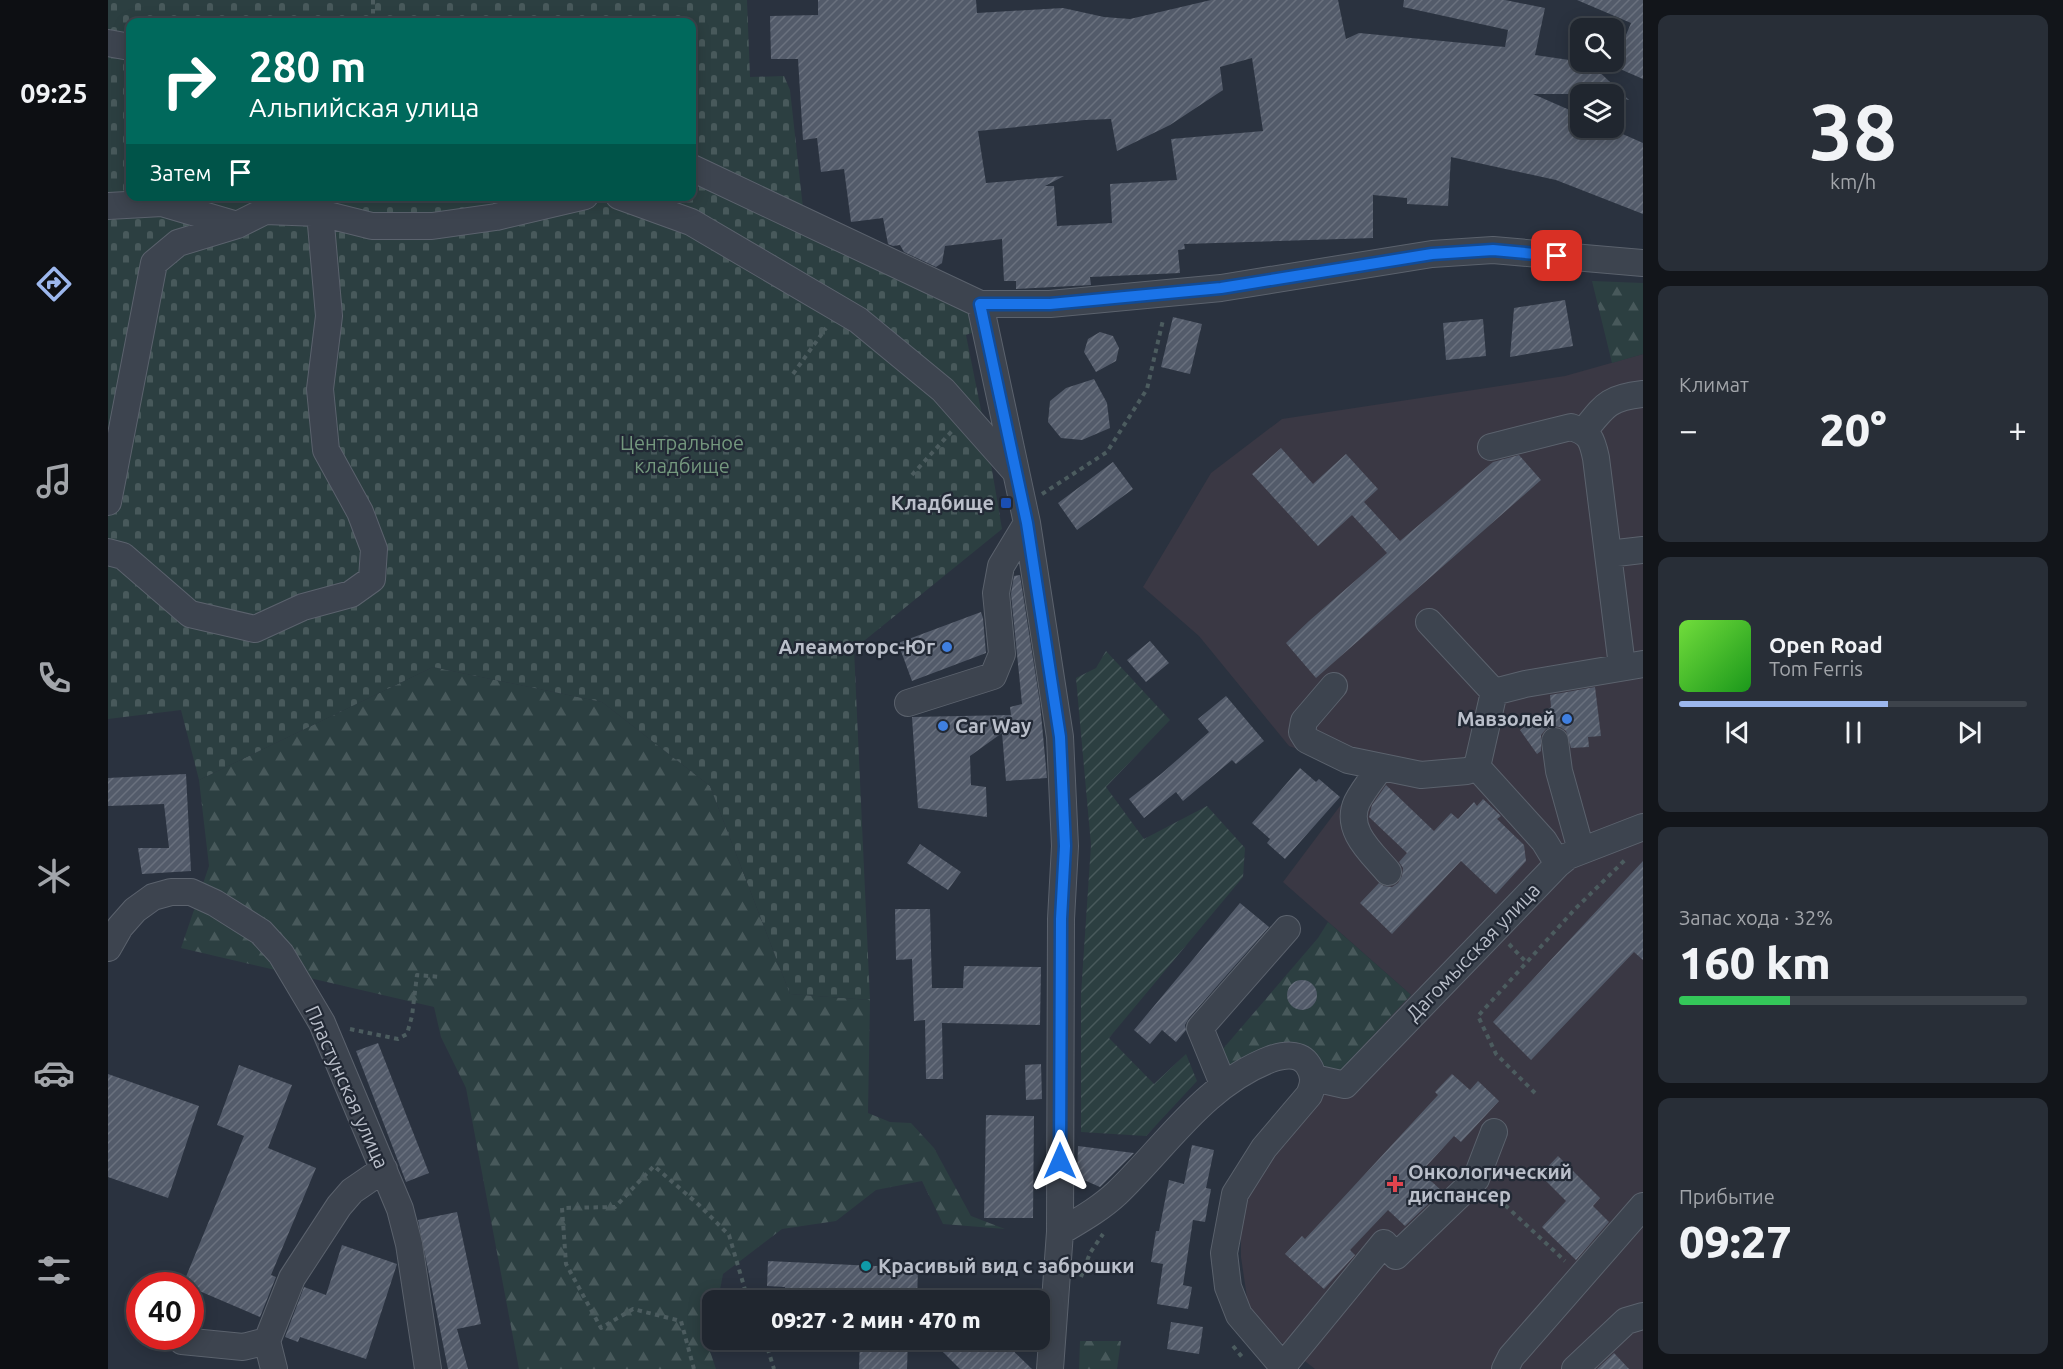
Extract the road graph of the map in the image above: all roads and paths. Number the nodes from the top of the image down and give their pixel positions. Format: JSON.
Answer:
{"nodes":[{"id":1,"x":373,"y":0,"type":"edge"},
{"id":2,"x":373,"y":18,"type":"edge"},
{"id":3,"x":696,"y":170,"type":"edge"},
{"id":4,"x":564,"y":201,"type":"edge"},
{"id":5,"x":633,"y":201,"type":"edge"},
{"id":6,"x":108,"y":206,"type":"edge"},
{"id":7,"x":320,"y":213,"type":"junction"},
{"id":8,"x":237,"y":225,"type":"junction"},
{"id":9,"x":1643,"y":263,"type":"edge"},
{"id":10,"x":980,"y":304,"type":"junction"},
{"id":11,"x":839,"y":309,"type":"junction"},
{"id":12,"x":1163,"y":320,"type":"dead end"},
{"id":13,"x":793,"y":374,"type":"dead end"},
{"id":14,"x":1643,"y":394,"type":"edge"},
{"id":15,"x":966,"y":416,"type":"junction"},
{"id":16,"x":1584,"y":431,"type":"junction"},
{"id":17,"x":1491,"y":447,"type":"dead end"},
{"id":18,"x":1015,"y":470,"type":"junction"},
{"id":19,"x":912,"y":475,"type":"dead end"},
{"id":20,"x":108,"y":502,"type":"edge"},
{"id":21,"x":1024,"y":513,"type":"junction"},
{"id":22,"x":1643,"y":550,"type":"edge"},
{"id":23,"x":108,"y":552,"type":"edge"},
{"id":24,"x":1608,"y":554,"type":"junction"},
{"id":25,"x":1429,"y":622,"type":"dead end"},
{"id":26,"x":1632,"y":665,"type":"edge"},
{"id":27,"x":1334,"y":686,"type":"dead end"},
{"id":28,"x":1494,"y":692,"type":"junction"},
{"id":29,"x":908,"y":703,"type":"dead end"},
{"id":30,"x":1555,"y":741,"type":"dead end"},
{"id":31,"x":1381,"y":767,"type":"junction"},
{"id":32,"x":1477,"y":767,"type":"junction"},
{"id":33,"x":1643,"y":828,"type":"edge"},
{"id":34,"x":1581,"y":850,"type":"junction"},
{"id":35,"x":1626,"y":859,"type":"dead end"},
{"id":36,"x":1558,"y":864,"type":"junction"},
{"id":37,"x":1388,"y":872,"type":"dead end"},
{"id":38,"x":1287,"y":929,"type":"dead end"},
{"id":39,"x":108,"y":948,"type":"edge"},
{"id":40,"x":440,"y":977,"type":"dead end"},
{"id":41,"x":322,"y":1023,"type":"junction"},
{"id":42,"x":1314,"y":1078,"type":"junction"},
{"id":43,"x":1223,"y":1084,"type":"junction"},
{"id":44,"x":1535,"y":1093,"type":"dead end"},
{"id":45,"x":1494,"y":1132,"type":"dead end"},
{"id":46,"x":384,"y":1169,"type":"junction"},
{"id":47,"x":1476,"y":1179,"type":"junction"},
{"id":48,"x":1643,"y":1206,"type":"edge"},
{"id":49,"x":1105,"y":1230,"type":"dead end"},
{"id":50,"x":1060,"y":1232,"type":"junction"},
{"id":51,"x":1582,"y":1276,"type":"junction"},
{"id":52,"x":1081,"y":1278,"type":"dead end"},
{"id":53,"x":745,"y":1290,"type":"edge"},
{"id":54,"x":1643,"y":1316,"type":"edge"},
{"id":55,"x":267,"y":1341,"type":"junction"},
{"id":56,"x":204,"y":1343,"type":"edge"},
{"id":57,"x":768,"y":1350,"type":"edge"},
{"id":58,"x":1284,"y":1368,"type":"edge"},
{"id":59,"x":274,"y":1369,"type":"edge"},
{"id":60,"x":428,"y":1369,"type":"edge"},
{"id":61,"x":694,"y":1369,"type":"edge"},
{"id":62,"x":774,"y":1369,"type":"edge"},
{"id":63,"x":1050,"y":1369,"type":"edge"},
{"id":64,"x":1505,"y":1369,"type":"edge"},
{"id":65,"x":1575,"y":1369,"type":"edge"}],
"edges":[{"from":1,"to":2,"type":"path"},
{"from":3,"to":10,"type":"street"},
{"from":4,"to":7,"type":"street"},
{"from":5,"to":11,"type":"street"},
{"from":6,"to":8,"type":"street"},
{"from":7,"to":8,"type":"street"},
{"from":7,"to":23,"type":"street"},
{"from":8,"to":20,"type":"street"},
{"from":9,"to":10,"type":"street"},
{"from":10,"to":18,"type":"street"},
{"from":11,"to":13,"type":"path"},
{"from":11,"to":15,"type":"street"},
{"from":12,"to":21,"type":"path"},
{"from":14,"to":16,"type":"street"},
{"from":15,"to":18,"type":"street"},
{"from":15,"to":19,"type":"path"},
{"from":16,"to":17,"type":"street"},
{"from":16,"to":24,"type":"street"},
{"from":18,"to":21,"type":"street"},
{"from":21,"to":29,"type":"street"},
{"from":21,"to":50,"type":"street"},
{"from":22,"to":24,"type":"street"},
{"from":24,"to":26,"type":"street"},
{"from":25,"to":28,"type":"street"},
{"from":26,"to":28,"type":"street"},
{"from":27,"to":31,"type":"street"},
{"from":28,"to":32,"type":"street"},
{"from":30,"to":34,"type":"street"},
{"from":31,"to":32,"type":"street"},
{"from":31,"to":37,"type":"street"},
{"from":32,"to":36,"type":"street"},
{"from":33,"to":34,"type":"street","name":"Дагомысская улица"},
{"from":34,"to":36,"type":"street","name":"Дагомысская улица"},
{"from":35,"to":44,"type":"path"},
{"from":36,"to":42,"type":"street","name":"Дагомысская улица"},
{"from":38,"to":43,"type":"street"},
{"from":39,"to":41,"type":"street","name":"Пластунская улица"},
{"from":40,"to":41,"type":"path"},
{"from":41,"to":46,"type":"street","name":"Пластунская улица"},
{"from":42,"to":43,"type":"street"},
{"from":42,"to":58,"type":"street"},
{"from":43,"to":50,"type":"street"},
{"from":45,"to":47,"type":"street"},
{"from":46,"to":55,"type":"street"},
{"from":46,"to":60,"type":"street","name":"Пластунская улица"},
{"from":47,"to":51,"type":"path"},
{"from":47,"to":58,"type":"street"},
{"from":48,"to":51,"type":"street"},
{"from":49,"to":52,"type":"path"},
{"from":50,"to":63,"type":"street"},
{"from":51,"to":64,"type":"street"},
{"from":53,"to":61,"type":"path"},
{"from":54,"to":65,"type":"street"},
{"from":55,"to":56,"type":"street"},
{"from":55,"to":59,"type":"street"},
{"from":57,"to":62,"type":"path"}]}
